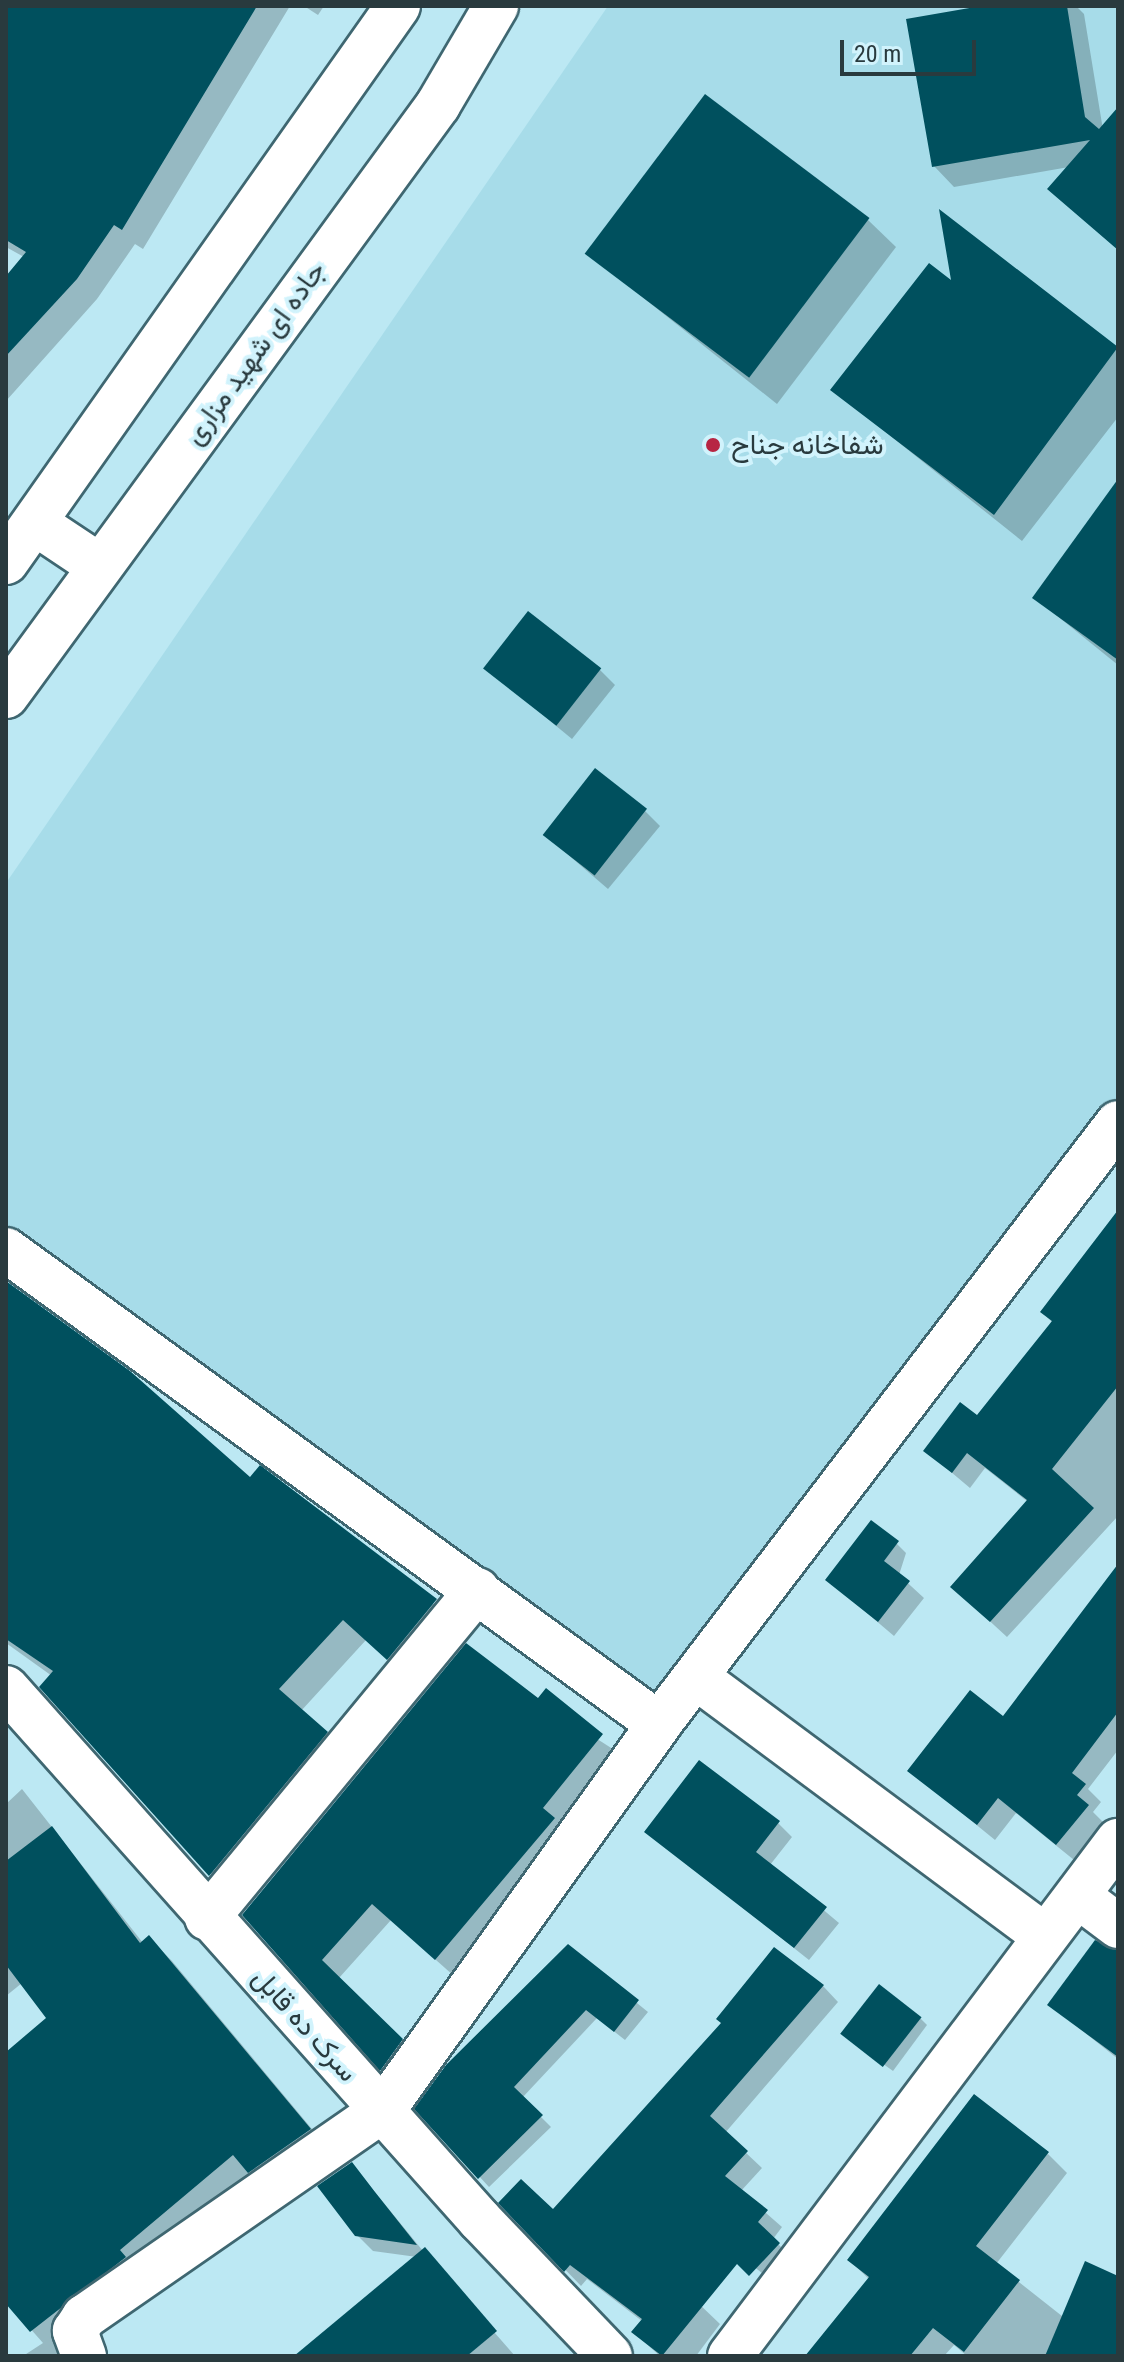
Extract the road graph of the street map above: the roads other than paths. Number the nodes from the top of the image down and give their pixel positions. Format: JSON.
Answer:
{"nodes":[{"id":1,"x":398,"y":6,"type":"edge"},
{"id":2,"x":496,"y":6,"type":"edge"},
{"id":3,"x":35,"y":523,"type":"junction"},
{"id":4,"x":6,"y":562,"type":"edge"},
{"id":5,"x":98,"y":565,"type":"junction"},
{"id":6,"x":6,"y":696,"type":"edge"},
{"id":7,"x":1118,"y":1123,"type":"edge"},
{"id":8,"x":6,"y":1250,"type":"edge"},
{"id":9,"x":477,"y":1590,"type":"junction"},
{"id":10,"x":696,"y":1677,"type":"junction"},
{"id":11,"x":6,"y":1688,"type":"edge"},
{"id":12,"x":659,"y":1724,"type":"junction"},
{"id":13,"x":1118,"y":1841,"type":"edge"},
{"id":14,"x":1078,"y":1896,"type":"junction"},
{"id":15,"x":207,"y":1918,"type":"junction"},
{"id":16,"x":1118,"y":1926,"type":"edge"},
{"id":17,"x":1044,"y":1935,"type":"junction"},
{"id":18,"x":383,"y":2110,"type":"junction"},
{"id":19,"x":84,"y":2356,"type":"edge"},
{"id":20,"x":610,"y":2356,"type":"edge"},
{"id":21,"x":730,"y":2356,"type":"edge"}],
"edges":[{"from":1,"to":3,"type":"street"},
{"from":2,"to":5,"type":"street","name":"جاده ای شهید مزاری"},
{"from":3,"to":4,"type":"street"},
{"from":3,"to":5,"type":"street"},
{"from":5,"to":6,"type":"street","name":"جاده ای شهید مزاری"},
{"from":7,"to":10,"type":"street"},
{"from":8,"to":9,"type":"street"},
{"from":9,"to":12,"type":"street"},
{"from":9,"to":15,"type":"street"},
{"from":10,"to":12,"type":"street"},
{"from":10,"to":17,"type":"street"},
{"from":11,"to":15,"type":"street","name":"سرک ده قابل"},
{"from":12,"to":18,"type":"street"},
{"from":13,"to":14,"type":"street"},
{"from":14,"to":16,"type":"street"},
{"from":14,"to":17,"type":"street"},
{"from":15,"to":18,"type":"street","name":"سرک ده قابل"},
{"from":17,"to":21,"type":"street"},
{"from":18,"to":19,"type":"street"},
{"from":18,"to":20,"type":"street","name":"سرک ده قابل"}]}
